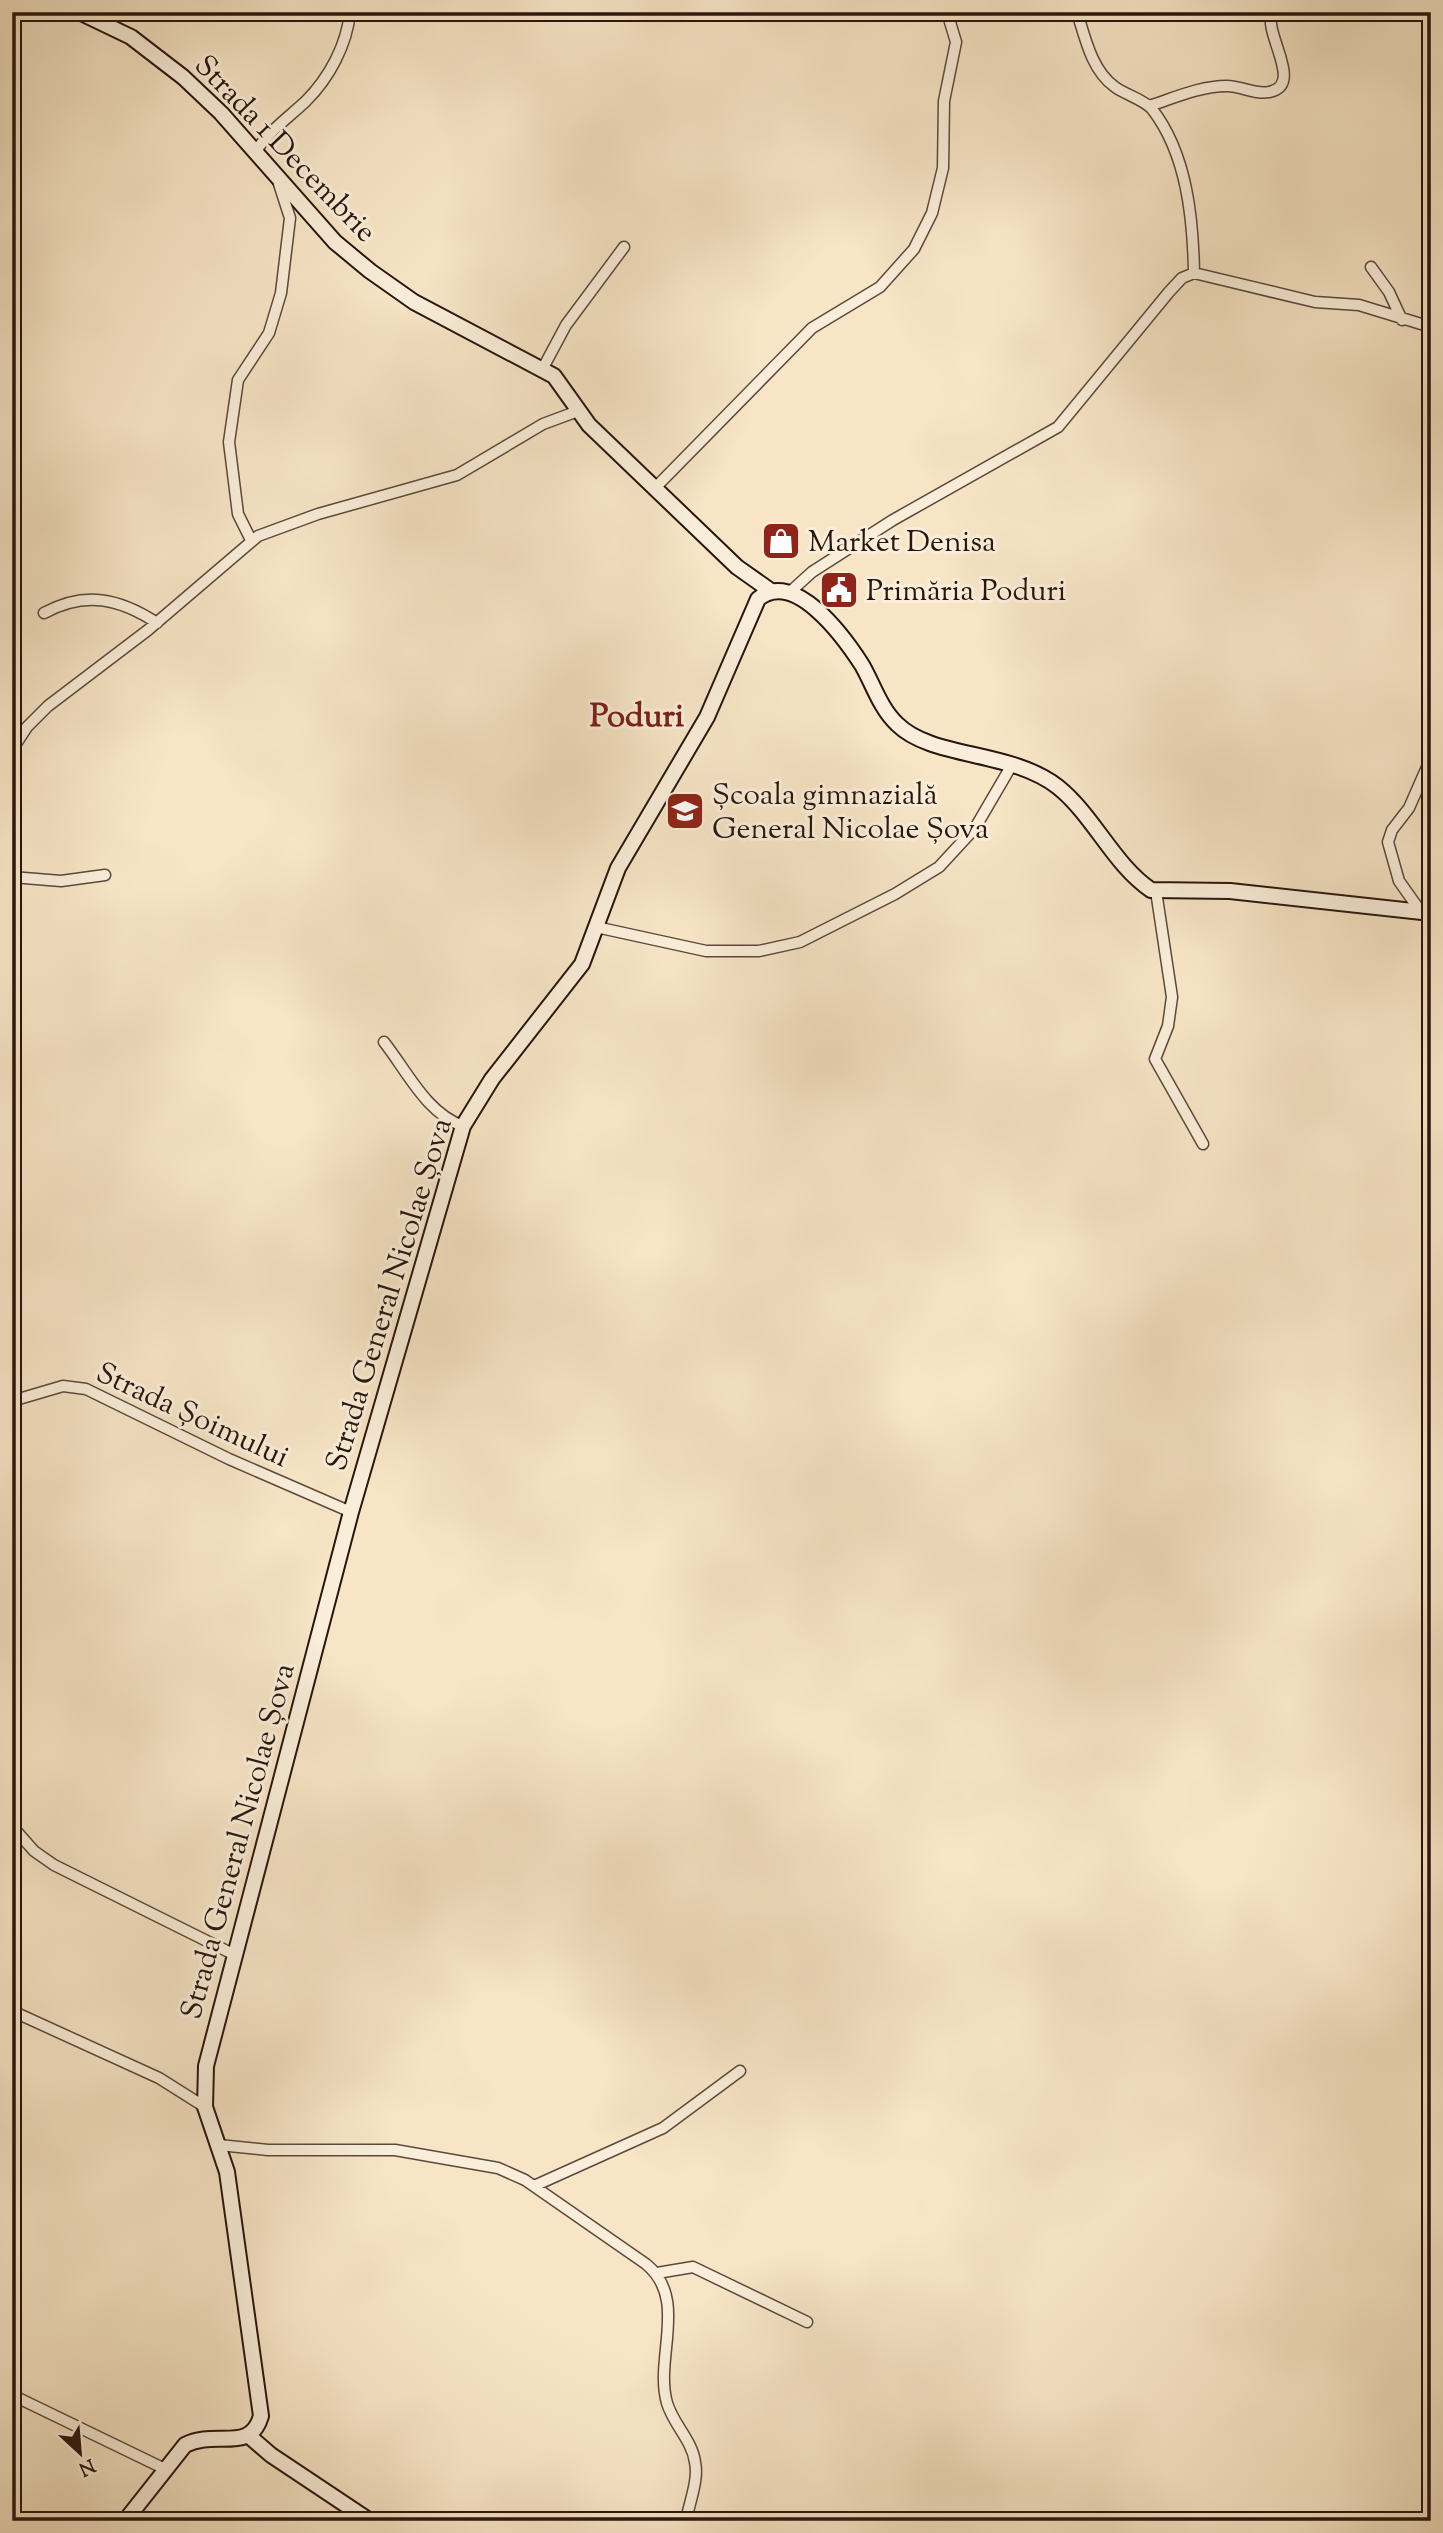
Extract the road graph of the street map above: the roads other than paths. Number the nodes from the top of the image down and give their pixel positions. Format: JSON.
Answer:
{"nodes":[{"id":1,"x":79,"y":12,"type":"edge"},
{"id":2,"x":350,"y":12,"type":"edge"},
{"id":3,"x":947,"y":12,"type":"edge"},
{"id":4,"x":1077,"y":12,"type":"edge"},
{"id":5,"x":1272,"y":12,"type":"edge"},
{"id":6,"x":1149,"y":106,"type":"junction"},
{"id":7,"x":255,"y":152,"type":"junction"},
{"id":8,"x":278,"y":180,"type":"junction"},
{"id":9,"x":624,"y":247,"type":"dead end"},
{"id":10,"x":1371,"y":267,"type":"dead end"},
{"id":11,"x":1194,"y":273,"type":"junction"},
{"id":12,"x":1402,"y":320,"type":"junction"},
{"id":13,"x":1431,"y":327,"type":"edge"},
{"id":14,"x":542,"y":368,"type":"junction"},
{"id":15,"x":578,"y":411,"type":"junction"},
{"id":16,"x":655,"y":488,"type":"junction"},
{"id":17,"x":251,"y":540,"type":"junction"},
{"id":18,"x":771,"y":591,"type":"junction"},
{"id":19,"x":790,"y":592,"type":"junction"},
{"id":20,"x":44,"y":613,"type":"dead end"},
{"id":21,"x":158,"y":623,"type":"junction"},
{"id":22,"x":12,"y":750,"type":"edge"},
{"id":23,"x":1431,"y":758,"type":"edge"},
{"id":24,"x":1013,"y":763,"type":"junction"},
{"id":25,"x":105,"y":875,"type":"dead end"},
{"id":26,"x":12,"y":877,"type":"edge"},
{"id":27,"x":1156,"y":891,"type":"junction"},
{"id":28,"x":1426,"y":913,"type":"edge"},
{"id":29,"x":596,"y":927,"type":"junction"},
{"id":30,"x":384,"y":1042,"type":"dead end"},
{"id":31,"x":463,"y":1126,"type":"junction"},
{"id":32,"x":1203,"y":1144,"type":"dead end"},
{"id":33,"x":12,"y":1401,"type":"edge"},
{"id":34,"x":351,"y":1512,"type":"junction"},
{"id":35,"x":12,"y":1826,"type":"edge"},
{"id":36,"x":235,"y":1955,"type":"junction"},
{"id":37,"x":12,"y":2011,"type":"edge"},
{"id":38,"x":740,"y":2071,"type":"dead end"},
{"id":39,"x":205,"y":2107,"type":"junction"},
{"id":40,"x":219,"y":2145,"type":"junction"},
{"id":41,"x":534,"y":2186,"type":"junction"},
{"id":42,"x":657,"y":2273,"type":"junction"},
{"id":43,"x":807,"y":2322,"type":"dead end"},
{"id":44,"x":12,"y":2395,"type":"edge"},
{"id":45,"x":249,"y":2436,"type":"junction"},
{"id":46,"x":165,"y":2469,"type":"junction"},
{"id":47,"x":125,"y":2521,"type":"edge"},
{"id":48,"x":370,"y":2521,"type":"edge"},
{"id":49,"x":685,"y":2521,"type":"edge"}],
"edges":[{"from":1,"to":7,"type":"main road","name":"Strada 1 Decembrie"},
{"from":2,"to":7,"type":"street"},
{"from":3,"to":16,"type":"street"},
{"from":4,"to":6,"type":"street"},
{"from":5,"to":6,"type":"street"},
{"from":6,"to":11,"type":"street"},
{"from":7,"to":8,"type":"main road","name":"Strada 1 Decembrie"},
{"from":8,"to":14,"type":"main road","name":"Strada 1 Decembrie"},
{"from":8,"to":17,"type":"street"},
{"from":9,"to":14,"type":"street"},
{"from":10,"to":12,"type":"street"},
{"from":11,"to":12,"type":"street"},
{"from":11,"to":19,"type":"street"},
{"from":12,"to":13,"type":"street"},
{"from":14,"to":15,"type":"main road","name":"Strada 1 Decembrie"},
{"from":15,"to":16,"type":"main road","name":"Strada 1 Decembrie"},
{"from":15,"to":17,"type":"street"},
{"from":16,"to":18,"type":"main road","name":"Strada 1 Decembrie"},
{"from":17,"to":21,"type":"street"},
{"from":18,"to":19,"type":"main road"},
{"from":18,"to":29,"type":"main road","name":"Strada General Nicolae Șova"},
{"from":19,"to":24,"type":"main road"},
{"from":20,"to":21,"type":"street"},
{"from":21,"to":22,"type":"street"},
{"from":23,"to":28,"type":"street"},
{"from":24,"to":27,"type":"main road"},
{"from":24,"to":29,"type":"street"},
{"from":25,"to":26,"type":"street"},
{"from":27,"to":28,"type":"main road"},
{"from":27,"to":32,"type":"street"},
{"from":29,"to":31,"type":"main road","name":"Strada General Nicolae Șova"},
{"from":30,"to":31,"type":"street"},
{"from":31,"to":34,"type":"main road","name":"Strada General Nicolae Șova"},
{"from":33,"to":34,"type":"street","name":"Strada Șoimului"},
{"from":34,"to":36,"type":"main road","name":"Strada General Nicolae Șova"},
{"from":35,"to":36,"type":"street"},
{"from":36,"to":39,"type":"main road","name":"Strada General Nicolae Șova"},
{"from":37,"to":39,"type":"street"},
{"from":38,"to":41,"type":"street"},
{"from":39,"to":40,"type":"main road","name":"Strada General Nicolae Șova"},
{"from":40,"to":41,"type":"street"},
{"from":40,"to":45,"type":"main road","name":"Strada General Nicolae Șova"},
{"from":41,"to":42,"type":"street"},
{"from":42,"to":43,"type":"street"},
{"from":42,"to":49,"type":"street"},
{"from":44,"to":46,"type":"street"},
{"from":45,"to":46,"type":"main road"},
{"from":45,"to":48,"type":"main road"},
{"from":46,"to":47,"type":"main road"}]}
